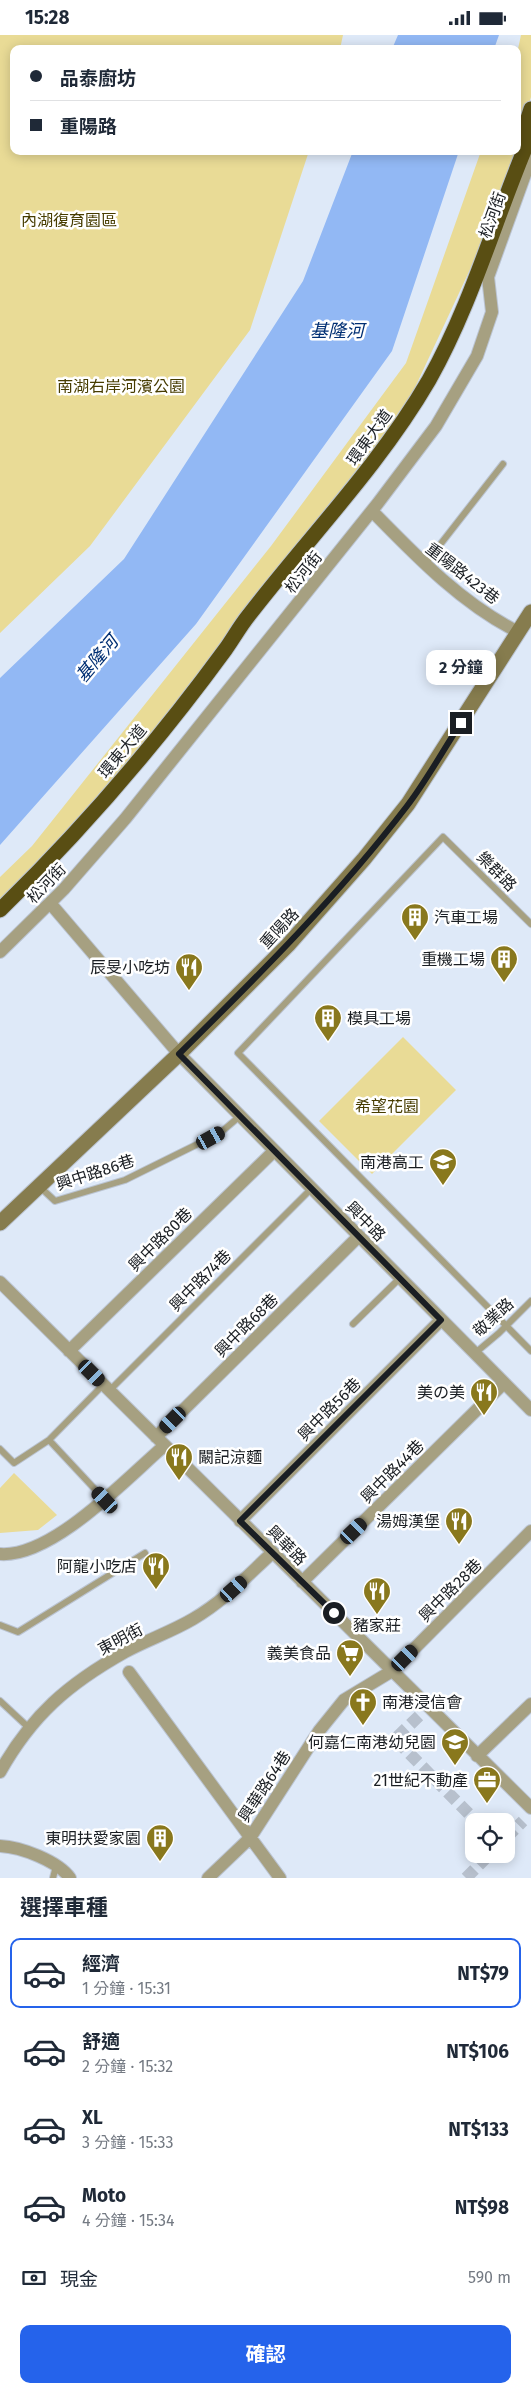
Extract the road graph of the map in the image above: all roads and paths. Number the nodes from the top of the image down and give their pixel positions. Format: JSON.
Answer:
{"nodes":[{"id":1,"x":531,"y":109,"type":"edge"},
{"id":2,"x":531,"y":133,"type":"edge"},
{"id":3,"x":521,"y":138,"type":"edge"},
{"id":4,"x":515,"y":155,"type":"edge"},
{"id":5,"x":531,"y":158,"type":"edge"},
{"id":6,"x":503,"y":464,"type":"dead end"},
{"id":7,"x":372,"y":511,"type":"junction"},
{"id":8,"x":424,"y":565,"type":"junction"},
{"id":9,"x":531,"y":612,"type":"edge"},
{"id":10,"x":518,"y":632,"type":"junction"},
{"id":11,"x":50,"y":903,"type":"junction"},
{"id":12,"x":0,"y":910,"type":"edge"},
{"id":13,"x":531,"y":923,"type":"edge"},
{"id":14,"x":0,"y":952,"type":"edge"},
{"id":15,"x":179,"y":1054,"type":"junction"},
{"id":16,"x":240,"y":1116,"type":"junction"},
{"id":17,"x":274,"y":1151,"type":"junction"},
{"id":18,"x":39,"y":1187,"type":"junction"},
{"id":19,"x":311,"y":1189,"type":"junction"},
{"id":20,"x":0,"y":1223,"type":"edge"},
{"id":21,"x":359,"y":1236,"type":"junction"},
{"id":22,"x":400,"y":1279,"type":"junction"},
{"id":23,"x":0,"y":1283,"type":"edge"},
{"id":24,"x":531,"y":1301,"type":"edge"},
{"id":25,"x":441,"y":1320,"type":"junction"},
{"id":26,"x":353,"y":1324,"type":"dead end"},
{"id":27,"x":507,"y":1325,"type":"junction"},
{"id":28,"x":69,"y":1351,"type":"junction"},
{"id":29,"x":531,"y":1351,"type":"edge"},
{"id":30,"x":474,"y":1353,"type":"junction"},
{"id":31,"x":504,"y":1383,"type":"junction"},
{"id":32,"x":106,"y":1388,"type":"junction"},
{"id":33,"x":531,"y":1411,"type":"edge"},
{"id":34,"x":49,"y":1440,"type":"junction"},
{"id":35,"x":160,"y":1441,"type":"junction"},
{"id":36,"x":0,"y":1449,"type":"edge"},
{"id":37,"x":105,"y":1500,"type":"junction"},
{"id":38,"x":240,"y":1521,"type":"junction"},
{"id":39,"x":531,"y":1531,"type":"edge"},
{"id":40,"x":146,"y":1553,"type":"dead end"},
{"id":41,"x":272,"y":1553,"type":"junction"},
{"id":42,"x":0,"y":1554,"type":"edge"},
{"id":43,"x":302,"y":1582,"type":"junction"},
{"id":44,"x":0,"y":1625,"type":"edge"},
{"id":45,"x":392,"y":1671,"type":"junction"},
{"id":46,"x":129,"y":1672,"type":"dead end"},
{"id":47,"x":0,"y":1701,"type":"edge"},
{"id":48,"x":531,"y":1705,"type":"edge"},
{"id":49,"x":28,"y":1727,"type":"junction"},
{"id":50,"x":477,"y":1756,"type":"junction"},
{"id":51,"x":0,"y":1772,"type":"edge"},
{"id":52,"x":531,"y":1808,"type":"edge"},
{"id":53,"x":250,"y":1838,"type":"junction"},
{"id":54,"x":0,"y":1846,"type":"edge"},
{"id":55,"x":55,"y":1872,"type":"edge"},
{"id":56,"x":70,"y":1878,"type":"edge"},
{"id":57,"x":208,"y":1878,"type":"edge"},
{"id":58,"x":280,"y":1878,"type":"edge"}],
"edges":[{"from":1,"to":3,"type":"highway","name":"環東大道"},
{"from":2,"to":12,"type":"highway","name":"環東大道"},
{"from":4,"to":12,"type":"highway","name":"環東大道"},
{"from":5,"to":7,"type":"street","name":"松河街"},
{"from":6,"to":8,"type":"lane"},
{"from":7,"to":8,"type":"street","name":"重陽路423巷"},
{"from":7,"to":11,"type":"street","name":"松河街"},
{"from":8,"to":10,"type":"street","name":"重陽路423巷"},
{"from":9,"to":10,"type":"street","name":"重陽路"},
{"from":10,"to":15,"type":"street","name":"重陽路"},
{"from":11,"to":14,"type":"street","name":"松河街"},
{"from":11,"to":15,"type":"street","name":"興中路"},
{"from":13,"to":27,"type":"lane","name":"樂群路"},
{"from":15,"to":16,"type":"street","name":"興中路"},
{"from":15,"to":18,"type":"street","name":"重陽路"},
{"from":16,"to":17,"type":"street","name":"興中路"},
{"from":16,"to":18,"type":"lane","name":"興中路86巷"},
{"from":17,"to":19,"type":"street","name":"興中路"},
{"from":17,"to":28,"type":"street","name":"興中路80巷"},
{"from":18,"to":20,"type":"street","name":"重陽路"},
{"from":19,"to":21,"type":"street","name":"興中路"},
{"from":19,"to":32,"type":"lane","name":"興中路74巷"},
{"from":21,"to":22,"type":"street","name":"興中路"},
{"from":21,"to":35,"type":"street","name":"興中路68巷"},
{"from":22,"to":25,"type":"street","name":"興中路"},
{"from":22,"to":26,"type":"lane"},
{"from":23,"to":28,"type":"street","name":"興華路"},
{"from":24,"to":27,"type":"lane","name":"敬業路"},
{"from":25,"to":30,"type":"street","name":"興中路"},
{"from":25,"to":38,"type":"street","name":"興中路56巷"},
{"from":27,"to":29,"type":"lane"},
{"from":27,"to":30,"type":"lane","name":"敬業路"},
{"from":28,"to":32,"type":"street","name":"興華路"},
{"from":30,"to":31,"type":"street","name":"興中路"},
{"from":31,"to":33,"type":"street","name":"興中路"},
{"from":31,"to":43,"type":"street","name":"興中路44巷"},
{"from":32,"to":34,"type":"lane","name":"興中路74巷"},
{"from":32,"to":35,"type":"street","name":"興華路"},
{"from":34,"to":36,"type":"lane","name":"興中路74巷"},
{"from":34,"to":37,"type":"lane"},
{"from":35,"to":37,"type":"street","name":"興中路68巷"},
{"from":35,"to":38,"type":"street","name":"興華路"},
{"from":37,"to":42,"type":"street","name":"興中路68巷"},
{"from":38,"to":41,"type":"street","name":"興華路"},
{"from":39,"to":45,"type":"street","name":"興中路28巷"},
{"from":40,"to":44,"type":"lane"},
{"from":41,"to":43,"type":"street","name":"興華路"},
{"from":41,"to":49,"type":"street","name":"東明街"},
{"from":43,"to":45,"type":"street","name":"興華路"},
{"from":45,"to":50,"type":"street","name":"興華路"},
{"from":45,"to":53,"type":"street","name":"興華路64巷"},
{"from":46,"to":53,"type":"street"},
{"from":47,"to":49,"type":"lane"},
{"from":48,"to":50,"type":"street"},
{"from":49,"to":51,"type":"street","name":"東明街"},
{"from":50,"to":52,"type":"street","name":"興華路"},
{"from":53,"to":57,"type":"street","name":"興華路64巷"},
{"from":53,"to":58,"type":"street"},
{"from":54,"to":55,"type":"street"},
{"from":55,"to":56,"type":"street"}]}
